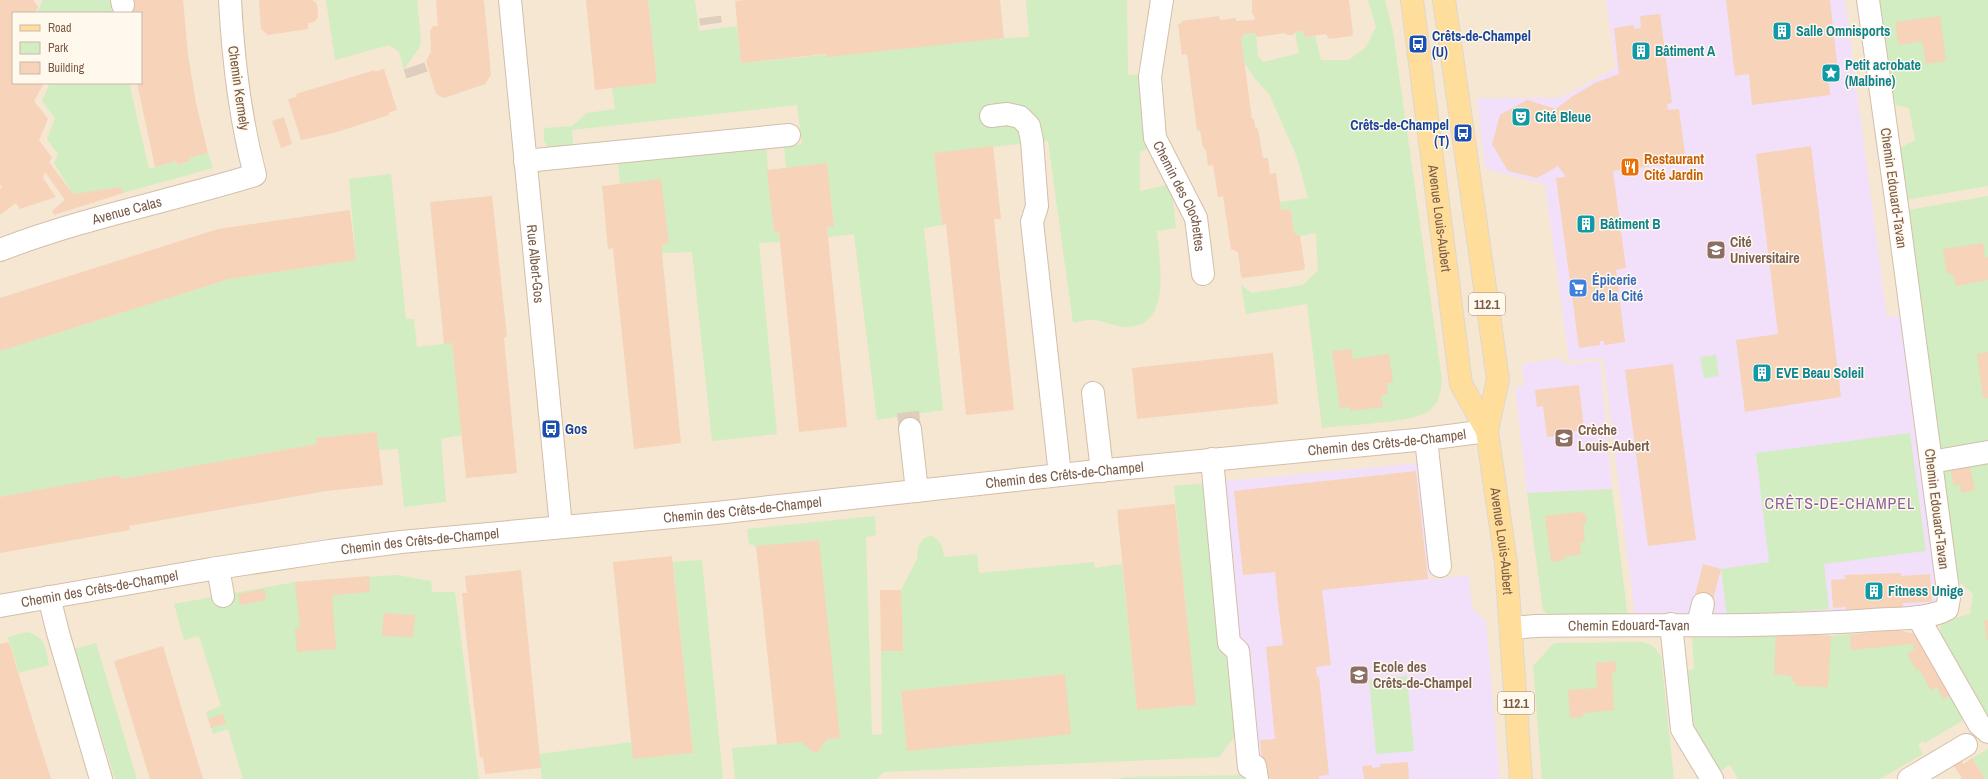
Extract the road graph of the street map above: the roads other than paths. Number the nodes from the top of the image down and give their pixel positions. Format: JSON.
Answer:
{"nodes":[{"id":1,"x":230,"y":0,"type":"edge"},
{"id":2,"x":510,"y":0,"type":"edge"},
{"id":3,"x":1162,"y":0,"type":"edge"},
{"id":4,"x":1412,"y":0,"type":"edge"},
{"id":5,"x":1444,"y":0,"type":"edge"},
{"id":6,"x":1868,"y":0,"type":"edge"},
{"id":7,"x":991,"y":116,"type":"dead end"},
{"id":8,"x":789,"y":135,"type":"dead end"},
{"id":9,"x":525,"y":161,"type":"junction"},
{"id":10,"x":255,"y":175,"type":"joint"},
{"id":11,"x":0,"y":250,"type":"edge"},
{"id":12,"x":1203,"y":274,"type":"dead end"},
{"id":13,"x":1093,"y":394,"type":"dead end"},
{"id":14,"x":910,"y":429,"type":"tunnel mouth"},
{"id":15,"x":1487,"y":431,"type":"junction"},
{"id":16,"x":1426,"y":439,"type":"junction"},
{"id":17,"x":1988,"y":452,"type":"edge"},
{"id":18,"x":1212,"y":459,"type":"junction"},
{"id":19,"x":1931,"y":462,"type":"junction"},
{"id":20,"x":1102,"y":471,"type":"junction"},
{"id":21,"x":1060,"y":476,"type":"junction"},
{"id":22,"x":917,"y":491,"type":"junction"},
{"id":23,"x":561,"y":527,"type":"junction"},
{"id":24,"x":1440,"y":566,"type":"dead end"},
{"id":25,"x":218,"y":568,"type":"junction"},
{"id":26,"x":223,"y":596,"type":"dead end"},
{"id":27,"x":49,"y":597,"type":"junction"},
{"id":28,"x":0,"y":606,"type":"edge"},
{"id":29,"x":1918,"y":617,"type":"junction"},
{"id":30,"x":1671,"y":624,"type":"junction"},
{"id":31,"x":1511,"y":628,"type":"junction"},
{"id":32,"x":1988,"y":732,"type":"edge"},
{"id":33,"x":1966,"y":745,"type":"dead end"},
{"id":34,"x":101,"y":779,"type":"edge"},
{"id":35,"x":1257,"y":779,"type":"edge"},
{"id":36,"x":1521,"y":779,"type":"edge"},
{"id":37,"x":1712,"y":779,"type":"edge"},
{"id":38,"x":1909,"y":779,"type":"edge"}],
"edges":[{"from":1,"to":10,"type":"street","name":"Chemin Kermely"},
{"from":2,"to":9,"type":"street","name":"Rue Albert-Gos"},
{"from":3,"to":12,"type":"street","name":"Chemin des Clochettes"},
{"from":4,"to":15,"type":"main road","name":"Avenue Louis-Aubert","number":"112.1"},
{"from":5,"to":15,"type":"main road","name":"Avenue Louis-Aubert","number":"112.1"},
{"from":6,"to":19,"type":"street","name":"Chemin Edouard-Tavan"},
{"from":7,"to":21,"type":"street"},
{"from":8,"to":9,"type":"street"},
{"from":9,"to":23,"type":"street","name":"Rue Albert-Gos"},
{"from":10,"to":11,"type":"street","name":"Avenue Calas"},
{"from":13,"to":20,"type":"street"},
{"from":14,"to":22,"type":"street"},
{"from":15,"to":16,"type":"street","name":"Chemin des Crêts-de-Champel"},
{"from":15,"to":31,"type":"main road","name":"Avenue Louis-Aubert","number":"112.1"},
{"from":16,"to":18,"type":"street","name":"Chemin des Crêts-de-Champel"},
{"from":16,"to":24,"type":"street"},
{"from":17,"to":19,"type":"street"},
{"from":18,"to":20,"type":"street","name":"Chemin des Crêts-de-Champel"},
{"from":18,"to":35,"type":"street"},
{"from":19,"to":29,"type":"street","name":"Chemin Edouard-Tavan"},
{"from":20,"to":21,"type":"street","name":"Chemin des Crêts-de-Champel"},
{"from":21,"to":22,"type":"street","name":"Chemin des Crêts-de-Champel"},
{"from":22,"to":23,"type":"street","name":"Chemin des Crêts-de-Champel"},
{"from":23,"to":25,"type":"street","name":"Chemin des Crêts-de-Champel"},
{"from":25,"to":26,"type":"street"},
{"from":25,"to":27,"type":"street","name":"Chemin des Crêts-de-Champel"},
{"from":27,"to":28,"type":"street","name":"Chemin des Crêts-de-Champel"},
{"from":27,"to":34,"type":"street"},
{"from":29,"to":30,"type":"street","name":"Chemin Edouard-Tavan"},
{"from":29,"to":32,"type":"street"},
{"from":30,"to":31,"type":"street","name":"Chemin Edouard-Tavan"},
{"from":30,"to":37,"type":"street"},
{"from":31,"to":36,"type":"main road","number":"112.1"},
{"from":33,"to":38,"type":"street"}]}
